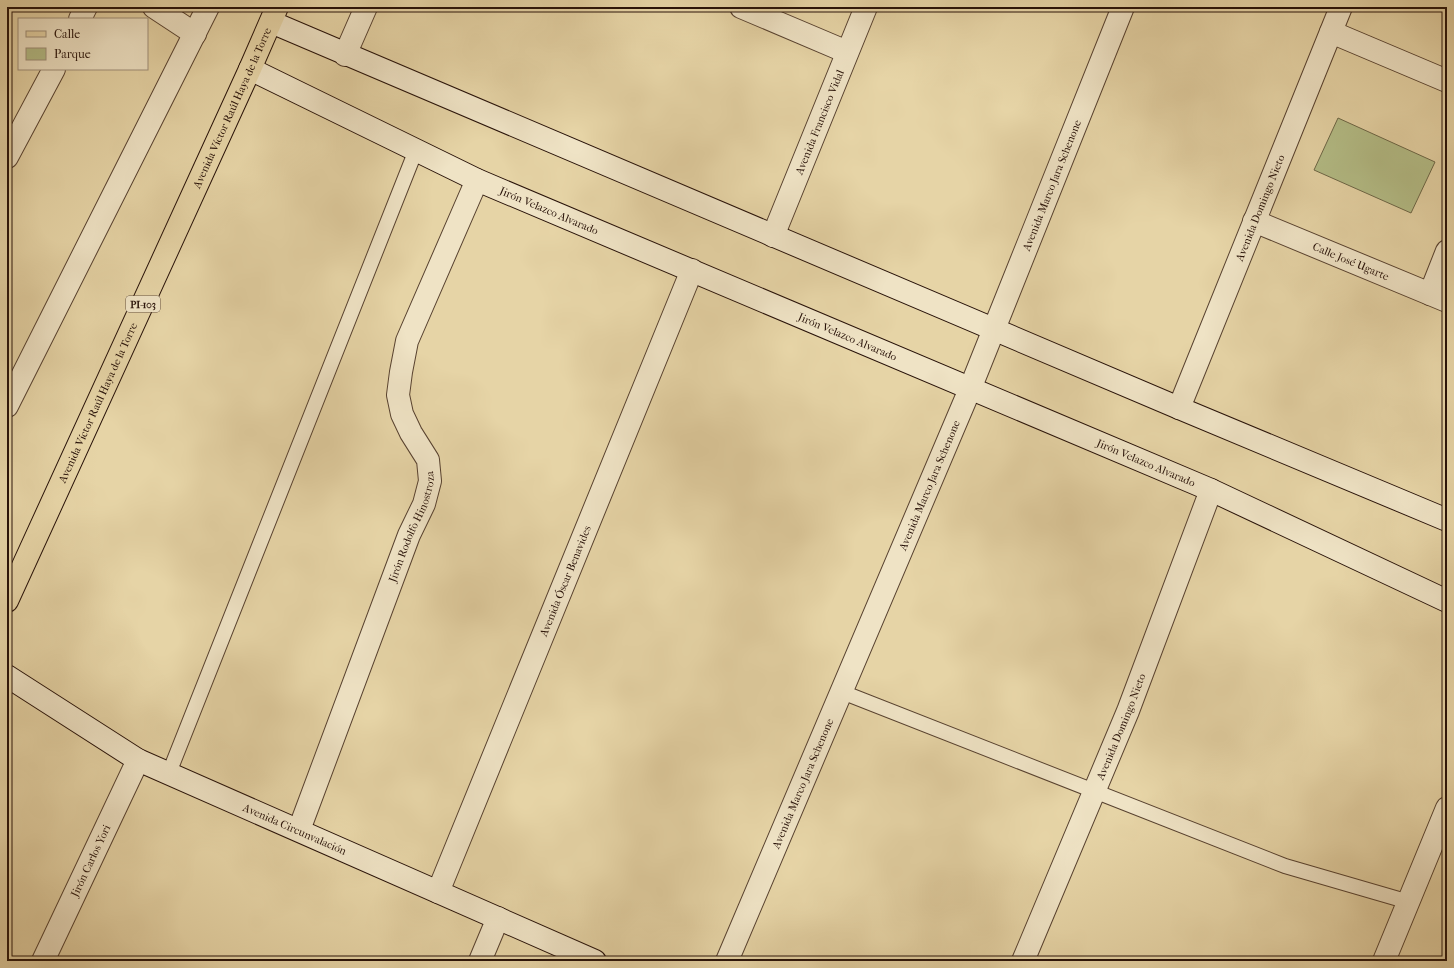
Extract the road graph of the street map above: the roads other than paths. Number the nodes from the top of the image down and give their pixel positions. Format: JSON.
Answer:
{"nodes":[{"id":1,"x":86,"y":7,"type":"edge"},
{"id":2,"x":154,"y":7,"type":"edge"},
{"id":3,"x":208,"y":7,"type":"edge"},
{"id":4,"x":366,"y":7,"type":"edge"},
{"id":5,"x":741,"y":7,"type":"edge"},
{"id":6,"x":866,"y":7,"type":"edge"},
{"id":7,"x":1124,"y":7,"type":"edge"},
{"id":8,"x":1341,"y":7,"type":"edge"},
{"id":9,"x":274,"y":15,"type":"edge"},
{"id":10,"x":80,"y":18,"type":"edge"},
{"id":11,"x":1331,"y":32,"type":"junction"},
{"id":12,"x":195,"y":34,"type":"junction"},
{"id":13,"x":847,"y":52,"type":"junction"},
{"id":14,"x":345,"y":55,"type":"junction"},
{"id":15,"x":250,"y":69,"type":"junction"},
{"id":16,"x":53,"y":70,"type":"edge"},
{"id":17,"x":1447,"y":81,"type":"edge"},
{"id":18,"x":416,"y":150,"type":"junction"},
{"id":19,"x":7,"y":157,"type":"edge"},
{"id":20,"x":477,"y":180,"type":"junction"},
{"id":21,"x":1254,"y":221,"type":"junction"},
{"id":22,"x":773,"y":236,"type":"junction"},
{"id":23,"x":1447,"y":251,"type":"edge"},
{"id":24,"x":692,"y":270,"type":"junction"},
{"id":25,"x":1438,"y":298,"type":"edge"},
{"id":26,"x":994,"y":329,"type":"junction"},
{"id":27,"x":970,"y":389,"type":"junction"},
{"id":28,"x":7,"y":406,"type":"edge"},
{"id":29,"x":1179,"y":408,"type":"junction"},
{"id":30,"x":1211,"y":490,"type":"junction"},
{"id":31,"x":1447,"y":520,"type":"edge"},
{"id":32,"x":7,"y":601,"type":"edge"},
{"id":33,"x":1447,"y":601,"type":"edge"},
{"id":34,"x":7,"y":676,"type":"edge"},
{"id":35,"x":842,"y":692,"type":"junction"},
{"id":36,"x":138,"y":760,"type":"junction"},
{"id":37,"x":169,"y":773,"type":"junction"},
{"id":38,"x":1094,"y":791,"type":"junction"},
{"id":39,"x":1447,"y":808,"type":"edge"},
{"id":40,"x":298,"y":830,"type":"junction"},
{"id":41,"x":438,"y":892,"type":"junction"},
{"id":42,"x":1409,"y":902,"type":"junction"},
{"id":43,"x":498,"y":918,"type":"junction"},
{"id":44,"x":44,"y":961,"type":"edge"},
{"id":45,"x":480,"y":961,"type":"edge"},
{"id":46,"x":595,"y":961,"type":"edge"},
{"id":47,"x":727,"y":961,"type":"edge"},
{"id":48,"x":1023,"y":961,"type":"edge"},
{"id":49,"x":1384,"y":961,"type":"edge"}],
"edges":[{"from":1,"to":10,"type":"street"},
{"from":2,"to":12,"type":"street"},
{"from":3,"to":12,"type":"street"},
{"from":4,"to":14,"type":"street"},
{"from":5,"to":13,"type":"street"},
{"from":6,"to":13,"type":"street","name":"Avenida Francisco Vidal"},
{"from":7,"to":26,"type":"street","name":"Avenida Marco Jara Schenone"},
{"from":8,"to":11,"type":"street","name":"Avenida Domingo Nieto"},
{"from":9,"to":14,"type":"street"},
{"from":9,"to":15,"type":"main road","name":"Avenida Víctor Raúl Haya de la Torre","number":"PI-103"},
{"from":11,"to":17,"type":"street"},
{"from":11,"to":21,"type":"street","name":"Avenida Domingo Nieto"},
{"from":12,"to":28,"type":"street"},
{"from":13,"to":22,"type":"street","name":"Avenida Francisco Vidal"},
{"from":14,"to":22,"type":"street"},
{"from":15,"to":18,"type":"street","name":"Jirón Velazco Alvarado"},
{"from":15,"to":32,"type":"main road","name":"Avenida Víctor Raúl Haya de la Torre","number":"PI-103"},
{"from":16,"to":19,"type":"street"},
{"from":18,"to":20,"type":"street","name":"Jirón Velazco Alvarado"},
{"from":18,"to":37,"type":"lane"},
{"from":20,"to":24,"type":"street","name":"Jirón Velazco Alvarado"},
{"from":20,"to":40,"type":"street","name":"Jirón Rodolfo Hinostroza"},
{"from":21,"to":25,"type":"street","name":"Calle José Ugarte"},
{"from":21,"to":29,"type":"street","name":"Avenida Domingo Nieto"},
{"from":22,"to":26,"type":"street"},
{"from":23,"to":25,"type":"street"},
{"from":24,"to":27,"type":"street","name":"Jirón Velazco Alvarado"},
{"from":24,"to":41,"type":"street","name":"Avenida Óscar Benavides"},
{"from":26,"to":27,"type":"street","name":"Avenida Marco Jara Schenone"},
{"from":26,"to":29,"type":"street"},
{"from":27,"to":30,"type":"street","name":"Jirón Velazco Alvarado"},
{"from":27,"to":35,"type":"street","name":"Avenida Marco Jara Schenone"},
{"from":29,"to":31,"type":"street"},
{"from":30,"to":33,"type":"street","name":"Jirón Velazco Alvarado"},
{"from":30,"to":38,"type":"street","name":"Avenida Domingo Nieto"},
{"from":34,"to":36,"type":"street","name":"Avenida Circunvalación"},
{"from":35,"to":38,"type":"lane"},
{"from":35,"to":47,"type":"street","name":"Avenida Marco Jara Schenone"},
{"from":36,"to":37,"type":"street","name":"Avenida Circunvalación"},
{"from":36,"to":44,"type":"street","name":"Jirón Carlos Yori"},
{"from":37,"to":40,"type":"street","name":"Avenida Circunvalación"},
{"from":38,"to":42,"type":"lane"},
{"from":38,"to":48,"type":"street","name":"Avenida Domingo Nieto"},
{"from":39,"to":42,"type":"street"},
{"from":40,"to":41,"type":"street","name":"Avenida Circunvalación"},
{"from":41,"to":43,"type":"street","name":"Avenida Circunvalación"},
{"from":42,"to":49,"type":"street"},
{"from":43,"to":45,"type":"street"},
{"from":43,"to":46,"type":"street","name":"Avenida Circunvalación"}]}
